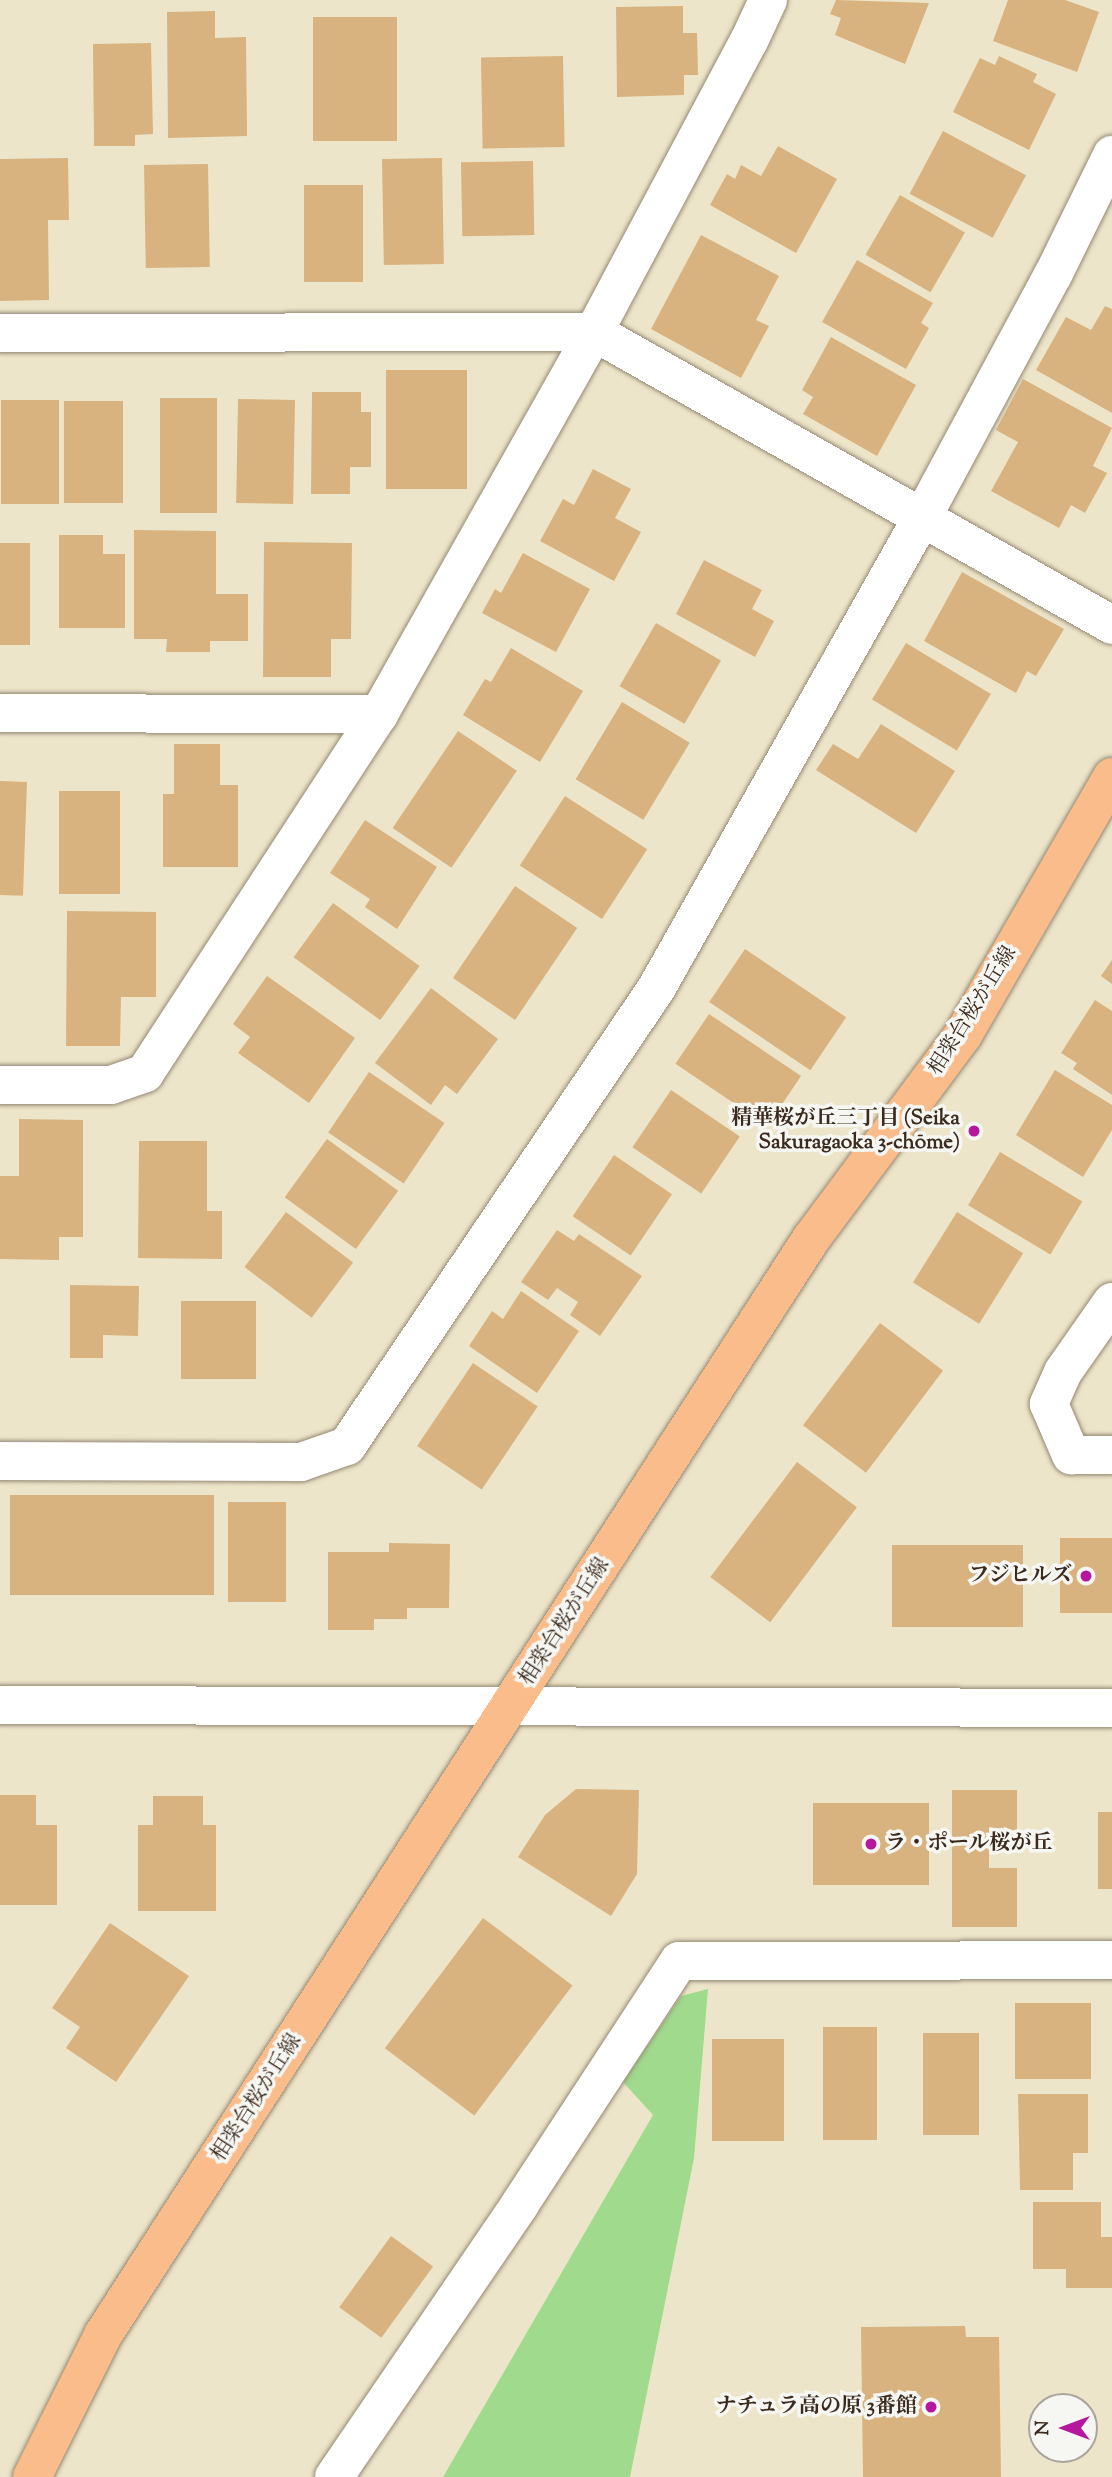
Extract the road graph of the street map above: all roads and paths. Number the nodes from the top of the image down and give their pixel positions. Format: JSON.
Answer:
{"nodes":[{"id":1,"x":768,"y":0,"type":"edge"},
{"id":2,"x":1112,"y":155,"type":"edge"},
{"id":3,"x":594,"y":332,"type":"junction"},
{"id":4,"x":0,"y":333,"type":"edge"},
{"id":5,"x":923,"y":516,"type":"junction"},
{"id":6,"x":1112,"y":625,"type":"edge"},
{"id":7,"x":0,"y":713,"type":"edge"},
{"id":8,"x":379,"y":714,"type":"junction"},
{"id":9,"x":1112,"y":777,"type":"edge"},
{"id":10,"x":0,"y":1085,"type":"edge"},
{"id":11,"x":1112,"y":1302,"type":"edge"},
{"id":12,"x":1112,"y":1455,"type":"edge"},
{"id":13,"x":0,"y":1461,"type":"edge"},
{"id":14,"x":0,"y":1705,"type":"edge"},
{"id":15,"x":510,"y":1708,"type":"junction"},
{"id":16,"x":1112,"y":1708,"type":"edge"},
{"id":17,"x":1112,"y":1960,"type":"edge"},
{"id":18,"x":32,"y":2477,"type":"edge"},
{"id":19,"x":334,"y":2477,"type":"edge"}],
"edges":[{"from":1,"to":3,"type":"street"},
{"from":2,"to":5,"type":"street"},
{"from":3,"to":4,"type":"street"},
{"from":3,"to":5,"type":"street"},
{"from":3,"to":8,"type":"street"},
{"from":5,"to":6,"type":"street"},
{"from":5,"to":13,"type":"street"},
{"from":7,"to":8,"type":"street"},
{"from":8,"to":10,"type":"street"},
{"from":9,"to":15,"type":"main road","name":"相楽台桜が丘線"},
{"from":11,"to":12,"type":"street"},
{"from":14,"to":15,"type":"street"},
{"from":15,"to":16,"type":"street"},
{"from":15,"to":18,"type":"main road","name":"相楽台桜が丘線"},
{"from":17,"to":19,"type":"street"}]}
